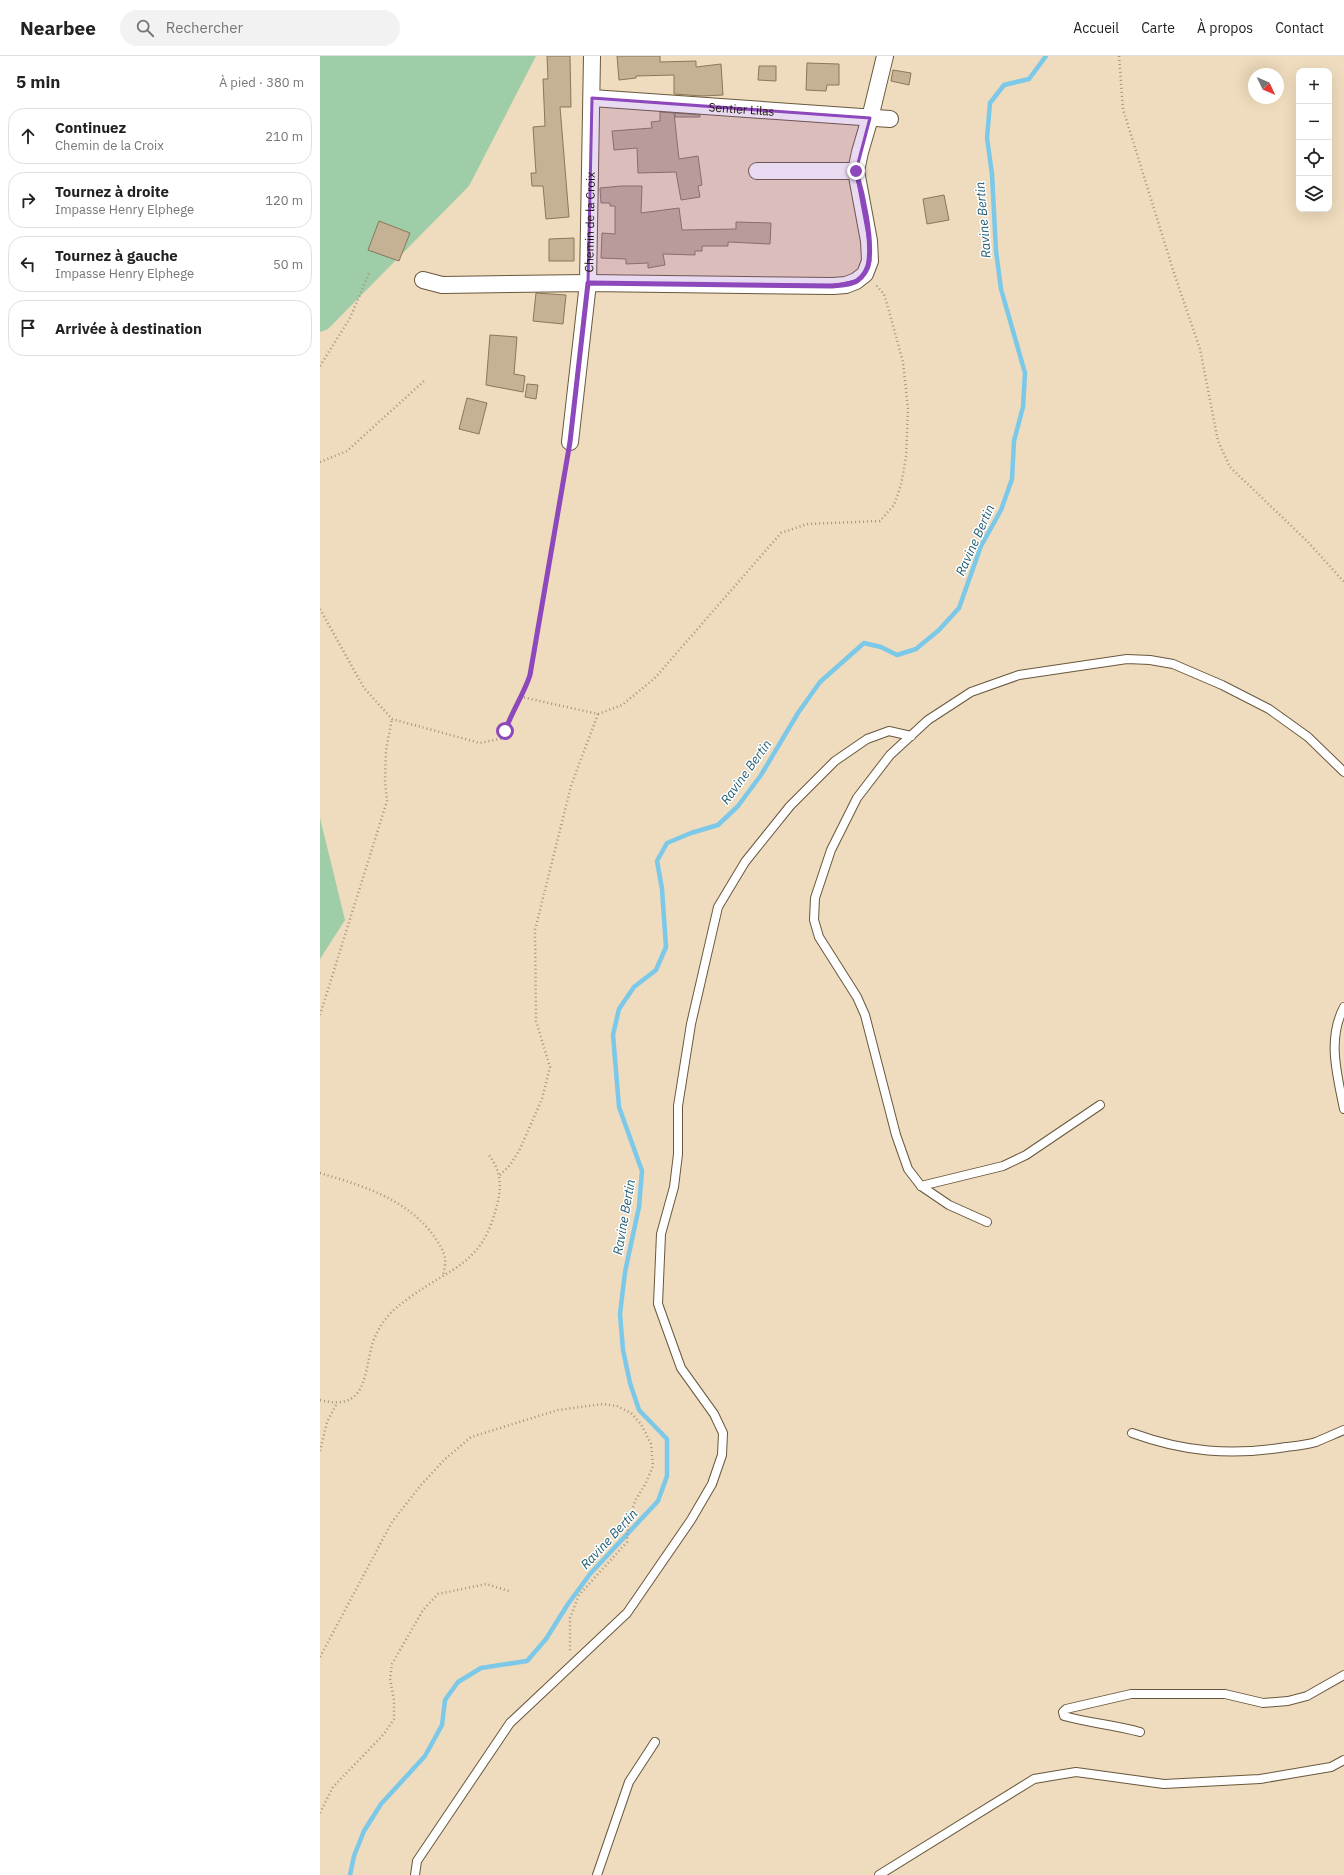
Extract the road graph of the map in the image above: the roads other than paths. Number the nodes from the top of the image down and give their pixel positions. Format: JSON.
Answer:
{"nodes":[{"id":1,"x":592,"y":56,"type":"edge"},
{"id":2,"x":885,"y":56,"type":"edge"},
{"id":3,"x":592,"y":98,"type":"junction"},
{"id":4,"x":870,"y":118,"type":"junction"},
{"id":5,"x":890,"y":119,"type":"dead end"},
{"id":6,"x":757,"y":170,"type":"dead end"},
{"id":7,"x":856,"y":171,"type":"junction"},
{"id":8,"x":423,"y":280,"type":"dead end"},
{"id":9,"x":588,"y":283,"type":"junction"},
{"id":10,"x":570,"y":442,"type":"road end"},
{"id":11,"x":911,"y":736,"type":"junction"},
{"id":12,"x":1344,"y":772,"type":"edge"},
{"id":13,"x":1344,"y":1007,"type":"edge"},
{"id":14,"x":1100,"y":1106,"type":"dead end"},
{"id":15,"x":1344,"y":1109,"type":"edge"},
{"id":16,"x":921,"y":1186,"type":"junction"},
{"id":17,"x":986,"y":1222,"type":"dead end"},
{"id":18,"x":1344,"y":1430,"type":"edge"},
{"id":19,"x":1132,"y":1433,"type":"dead end"},
{"id":20,"x":1344,"y":1675,"type":"edge"},
{"id":21,"x":1140,"y":1732,"type":"dead end"},
{"id":22,"x":655,"y":1742,"type":"dead end"},
{"id":23,"x":1344,"y":1760,"type":"edge"},
{"id":24,"x":415,"y":1875,"type":"edge"},
{"id":25,"x":597,"y":1875,"type":"edge"},
{"id":26,"x":879,"y":1875,"type":"edge"}],
"edges":[{"from":1,"to":3,"type":"street","name":"Chemin de la Croix"},
{"from":2,"to":4,"type":"street"},
{"from":3,"to":4,"type":"street","name":"Sentier Lilas"},
{"from":3,"to":9,"type":"street","name":"Chemin de la Croix"},
{"from":4,"to":5,"type":"street","name":"Sentier Lilas"},
{"from":4,"to":7,"type":"street"},
{"from":6,"to":7,"type":"street"},
{"from":7,"to":9,"type":"street"},
{"from":8,"to":9,"type":"street"},
{"from":9,"to":10,"type":"street","name":"Chemin de la Croix"},
{"from":11,"to":12,"type":"lane"},
{"from":11,"to":16,"type":"lane"},
{"from":11,"to":24,"type":"lane"},
{"from":13,"to":15,"type":"lane"},
{"from":14,"to":16,"type":"lane"},
{"from":16,"to":17,"type":"lane"},
{"from":18,"to":19,"type":"lane"},
{"from":20,"to":21,"type":"lane"},
{"from":22,"to":25,"type":"lane"},
{"from":23,"to":26,"type":"lane"}]}
